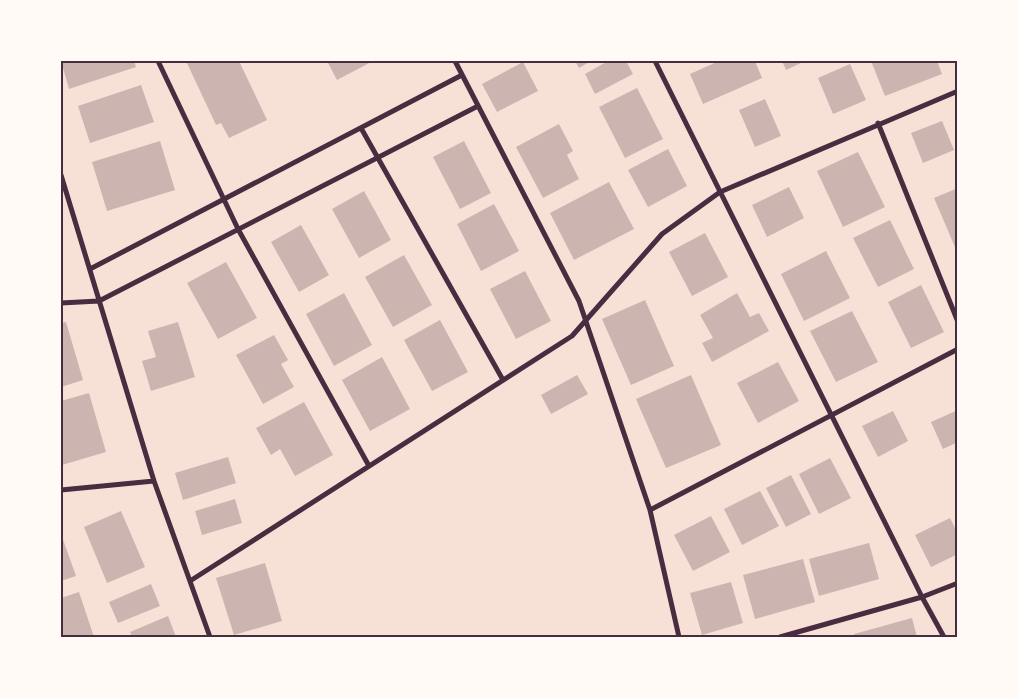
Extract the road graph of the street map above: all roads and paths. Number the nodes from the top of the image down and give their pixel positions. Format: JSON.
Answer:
{"nodes":[{"id":1,"x":158,"y":61,"type":"edge"},
{"id":2,"x":457,"y":62,"type":"edge"},
{"id":3,"x":657,"y":62,"type":"edge"},
{"id":4,"x":462,"y":75,"type":"junction"},
{"id":5,"x":958,"y":91,"type":"edge"},
{"id":6,"x":478,"y":106,"type":"junction"},
{"id":7,"x":878,"y":123,"type":"junction"},
{"id":8,"x":361,"y":128,"type":"junction"},
{"id":9,"x":376,"y":158,"type":"junction"},
{"id":10,"x":61,"y":175,"type":"edge"},
{"id":11,"x":720,"y":192,"type":"junction"},
{"id":12,"x":223,"y":200,"type":"junction"},
{"id":13,"x":238,"y":229,"type":"junction"},
{"id":14,"x":90,"y":269,"type":"junction"},
{"id":15,"x":99,"y":301,"type":"junction"},
{"id":16,"x":61,"y":303,"type":"edge"},
{"id":17,"x":586,"y":320,"type":"junction"},
{"id":18,"x":958,"y":322,"type":"edge"},
{"id":19,"x":958,"y":349,"type":"edge"},
{"id":20,"x":503,"y":380,"type":"junction"},
{"id":21,"x":831,"y":415,"type":"junction"},
{"id":22,"x":369,"y":466,"type":"junction"},
{"id":23,"x":154,"y":481,"type":"junction"},
{"id":24,"x":61,"y":490,"type":"edge"},
{"id":25,"x":650,"y":510,"type":"junction"},
{"id":26,"x":190,"y":581,"type":"junction"},
{"id":27,"x":958,"y":584,"type":"edge"},
{"id":28,"x":922,"y":597,"type":"junction"},
{"id":29,"x":210,"y":637,"type":"edge"},
{"id":30,"x":679,"y":637,"type":"edge"},
{"id":31,"x":780,"y":637,"type":"edge"},
{"id":32,"x":944,"y":637,"type":"edge"}],
"edges":[{"from":1,"to":12,"type":"street"},
{"from":2,"to":4,"type":"street"},
{"from":3,"to":11,"type":"street"},
{"from":4,"to":6,"type":"street"},
{"from":4,"to":8,"type":"street"},
{"from":5,"to":7,"type":"street"},
{"from":6,"to":9,"type":"street"},
{"from":6,"to":17,"type":"street"},
{"from":7,"to":11,"type":"street"},
{"from":7,"to":18,"type":"street"},
{"from":8,"to":9,"type":"street"},
{"from":8,"to":12,"type":"street"},
{"from":9,"to":13,"type":"street"},
{"from":9,"to":20,"type":"street"},
{"from":10,"to":14,"type":"street"},
{"from":11,"to":17,"type":"street"},
{"from":11,"to":21,"type":"street"},
{"from":12,"to":13,"type":"street"},
{"from":12,"to":14,"type":"street"},
{"from":13,"to":15,"type":"street"},
{"from":13,"to":22,"type":"street"},
{"from":14,"to":15,"type":"street"},
{"from":15,"to":16,"type":"street"},
{"from":15,"to":23,"type":"street"},
{"from":17,"to":20,"type":"street"},
{"from":17,"to":25,"type":"street"},
{"from":19,"to":21,"type":"street"},
{"from":20,"to":22,"type":"street"},
{"from":21,"to":25,"type":"street"},
{"from":21,"to":28,"type":"street"},
{"from":22,"to":26,"type":"street"},
{"from":23,"to":24,"type":"street"},
{"from":23,"to":26,"type":"street"},
{"from":25,"to":30,"type":"street"},
{"from":26,"to":29,"type":"street"},
{"from":27,"to":28,"type":"street"},
{"from":28,"to":31,"type":"street"},
{"from":28,"to":32,"type":"street"}]}
